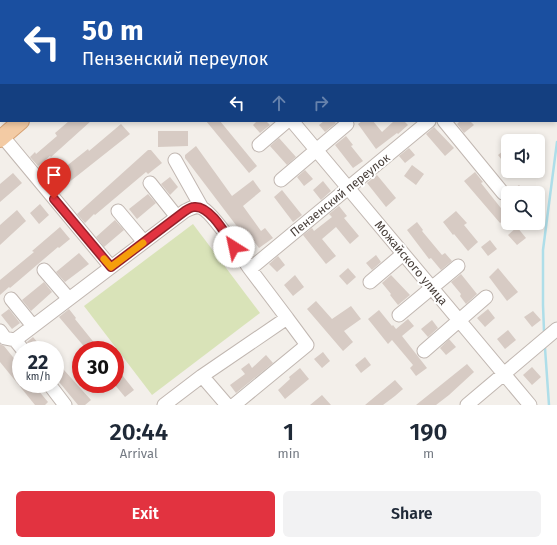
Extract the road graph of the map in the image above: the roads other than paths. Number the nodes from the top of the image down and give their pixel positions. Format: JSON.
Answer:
{"nodes":[{"id":1,"x":20,"y":122,"type":"edge"},
{"id":2,"x":286,"y":122,"type":"edge"},
{"id":3,"x":293,"y":122,"type":"edge"},
{"id":4,"x":428,"y":122,"type":"edge"},
{"id":5,"x":445,"y":122,"type":"edge"},
{"id":6,"x":346,"y":124,"type":"dead end"},
{"id":7,"x":1,"y":138,"type":"edge"},
{"id":8,"x":258,"y":145,"type":"dead end"},
{"id":9,"x":317,"y":150,"type":"junction"},
{"id":10,"x":175,"y":160,"type":"dead end"},
{"id":11,"x":281,"y":180,"type":"dead end"},
{"id":12,"x":150,"y":183,"type":"dead end"},
{"id":13,"x":349,"y":189,"type":"junction"},
{"id":14,"x":501,"y":192,"type":"edge"},
{"id":15,"x":202,"y":208,"type":"junction"},
{"id":16,"x":118,"y":210,"type":"dead end"},
{"id":17,"x":177,"y":217,"type":"junction"},
{"id":18,"x":144,"y":242,"type":"junction"},
{"id":19,"x":403,"y":254,"type":"junction"},
{"id":20,"x":458,"y":266,"type":"dead end"},
{"id":21,"x":111,"y":267,"type":"junction"},
{"id":22,"x":250,"y":269,"type":"junction"},
{"id":23,"x":44,"y":270,"type":"dead end"},
{"id":24,"x":370,"y":282,"type":"dead end"},
{"id":25,"x":432,"y":288,"type":"junction"},
{"id":26,"x":486,"y":297,"type":"dead end"},
{"id":27,"x":11,"y":299,"type":"dead end"},
{"id":28,"x":69,"y":299,"type":"junction"},
{"id":29,"x":400,"y":316,"type":"dead end"},
{"id":30,"x":287,"y":318,"type":"junction"},
{"id":31,"x":460,"y":321,"type":"junction"},
{"id":32,"x":33,"y":326,"type":"junction"},
{"id":33,"x":557,"y":329,"type":"edge"},
{"id":34,"x":0,"y":331,"type":"edge"},
{"id":35,"x":12,"y":341,"type":"edge"},
{"id":36,"x":22,"y":341,"type":"edge"},
{"id":37,"x":424,"y":351,"type":"dead end"},
{"id":38,"x":504,"y":374,"type":"junction"},
{"id":39,"x":202,"y":376,"type":"junction"},
{"id":40,"x":56,"y":393,"type":"edge"},
{"id":41,"x":65,"y":405,"type":"edge"},
{"id":42,"x":164,"y":405,"type":"edge"},
{"id":43,"x":227,"y":405,"type":"edge"},
{"id":44,"x":234,"y":405,"type":"edge"},
{"id":45,"x":467,"y":405,"type":"edge"},
{"id":46,"x":530,"y":405,"type":"edge"}],
"edges":[{"from":1,"to":7,"type":"main road"},
{"from":2,"to":8,"type":"street"},
{"from":3,"to":9,"type":"street","name":"Можайского улица"},
{"from":4,"to":13,"type":"street","name":"Пензенский переулок"},
{"from":5,"to":14,"type":"street"},
{"from":6,"to":9,"type":"street"},
{"from":7,"to":21,"type":"street"},
{"from":9,"to":11,"type":"street"},
{"from":9,"to":13,"type":"street","name":"Можайского улица"},
{"from":10,"to":15,"type":"street"},
{"from":12,"to":17,"type":"street"},
{"from":13,"to":19,"type":"street","name":"Можайского улица"},
{"from":13,"to":22,"type":"street","name":"Пензенский переулок"},
{"from":15,"to":17,"type":"street"},
{"from":15,"to":22,"type":"street"},
{"from":16,"to":18,"type":"street"},
{"from":17,"to":18,"type":"street"},
{"from":18,"to":21,"type":"street"},
{"from":19,"to":24,"type":"street"},
{"from":19,"to":25,"type":"street","name":"Можайского улица"},
{"from":20,"to":25,"type":"street"},
{"from":21,"to":28,"type":"street"},
{"from":22,"to":30,"type":"street"},
{"from":23,"to":28,"type":"street"},
{"from":25,"to":29,"type":"street"},
{"from":25,"to":31,"type":"street","name":"Можайского улица"},
{"from":26,"to":31,"type":"street"},
{"from":27,"to":32,"type":"street"},
{"from":28,"to":32,"type":"street"},
{"from":30,"to":39,"type":"street"},
{"from":30,"to":44,"type":"street"},
{"from":31,"to":37,"type":"street"},
{"from":31,"to":38,"type":"street","name":"Можайского улица"},
{"from":32,"to":36,"type":"street"},
{"from":33,"to":38,"type":"street"},
{"from":34,"to":35,"type":"street"},
{"from":38,"to":45,"type":"street"},
{"from":38,"to":46,"type":"street","name":"Можайского улица"},
{"from":39,"to":42,"type":"street"},
{"from":39,"to":43,"type":"street"},
{"from":40,"to":41,"type":"street"}]}
